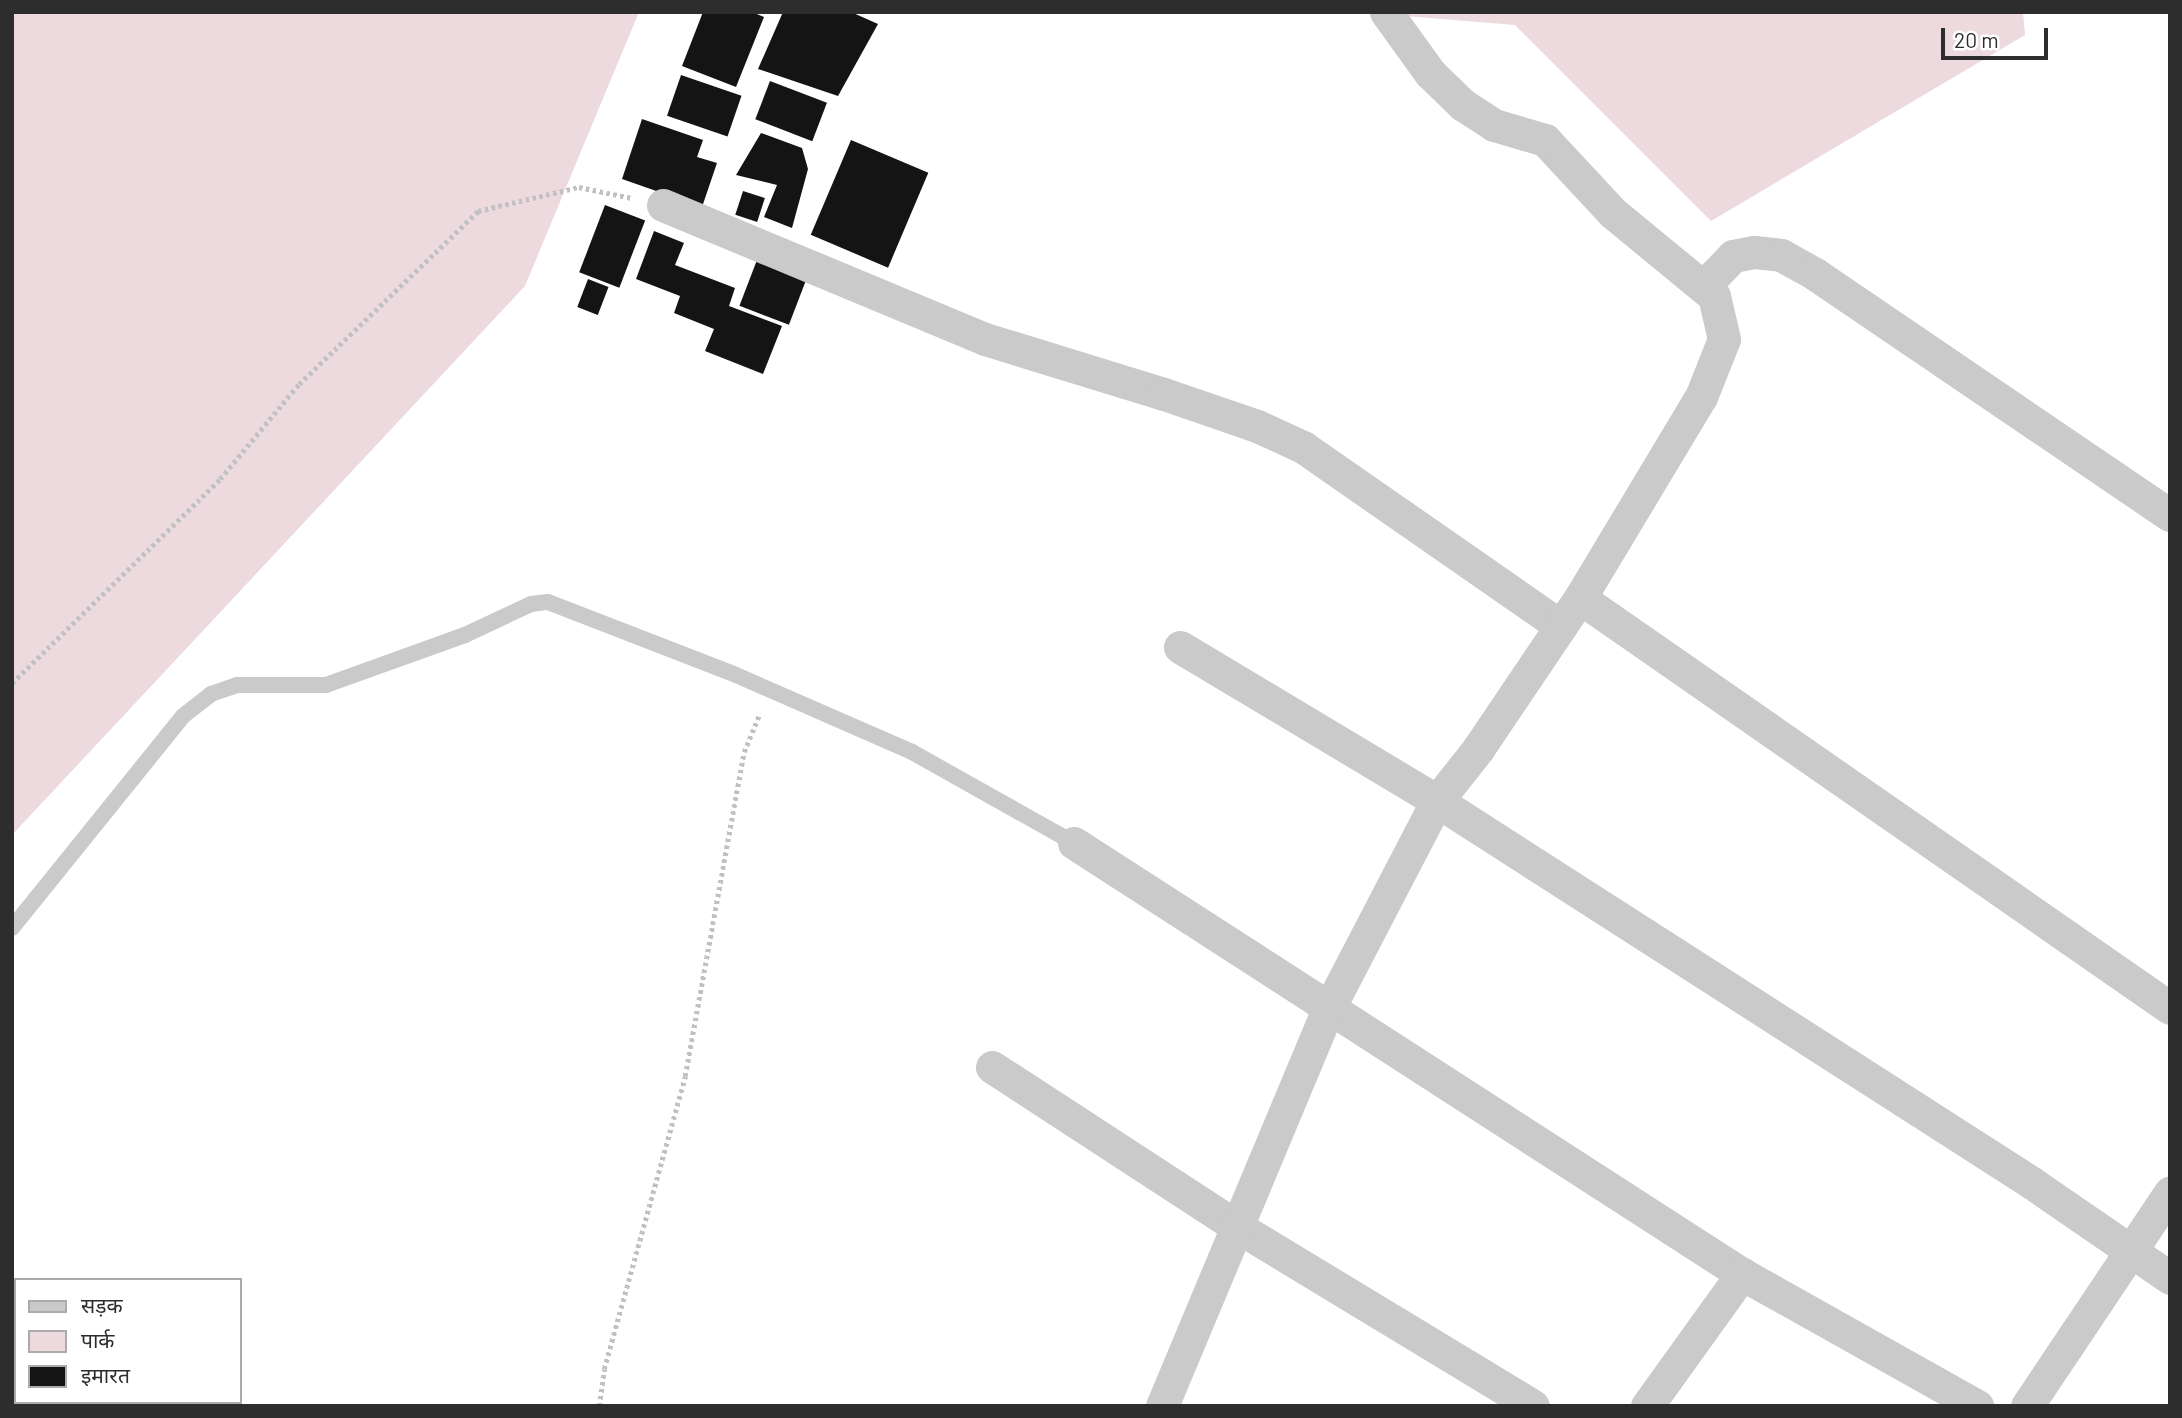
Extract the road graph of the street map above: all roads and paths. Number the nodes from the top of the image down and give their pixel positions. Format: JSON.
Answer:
{"nodes":[{"id":1,"x":1387,"y":12,"type":"edge"},
{"id":2,"x":663,"y":205,"type":"joint"},
{"id":3,"x":1703,"y":287,"type":"junction"},
{"id":4,"x":2170,"y":515,"type":"edge"},
{"id":5,"x":1580,"y":598,"type":"junction"},
{"id":6,"x":1561,"y":626,"type":"junction"},
{"id":7,"x":1180,"y":648,"type":"dead end"},
{"id":8,"x":12,"y":683,"type":"edge"},
{"id":9,"x":770,"y":690,"type":"junction"},
{"id":10,"x":1437,"y":801,"type":"junction"},
{"id":11,"x":1074,"y":843,"type":"joint"},
{"id":12,"x":12,"y":928,"type":"edge"},
{"id":13,"x":2170,"y":1008,"type":"edge"},
{"id":14,"x":1328,"y":1010,"type":"junction"},
{"id":15,"x":992,"y":1067,"type":"dead end"},
{"id":16,"x":2170,"y":1192,"type":"edge"},
{"id":17,"x":1236,"y":1226,"type":"junction"},
{"id":18,"x":2131,"y":1250,"type":"junction"},
{"id":19,"x":1742,"y":1274,"type":"junction"},
{"id":20,"x":2170,"y":1278,"type":"edge"},
{"id":21,"x":599,"y":1406,"type":"edge"},
{"id":22,"x":1162,"y":1406,"type":"edge"},
{"id":23,"x":1533,"y":1406,"type":"edge"},
{"id":24,"x":1647,"y":1406,"type":"edge"},
{"id":25,"x":1977,"y":1406,"type":"edge"},
{"id":26,"x":2027,"y":1406,"type":"edge"}],
"edges":[{"from":1,"to":3,"type":"street"},
{"from":2,"to":6,"type":"street"},
{"from":2,"to":8,"type":"path"},
{"from":3,"to":4,"type":"street"},
{"from":3,"to":5,"type":"street"},
{"from":5,"to":6,"type":"street"},
{"from":5,"to":13,"type":"street"},
{"from":6,"to":10,"type":"street"},
{"from":7,"to":10,"type":"street"},
{"from":9,"to":11,"type":"lane"},
{"from":9,"to":12,"type":"lane"},
{"from":9,"to":21,"type":"path"},
{"from":10,"to":14,"type":"street"},
{"from":10,"to":18,"type":"street"},
{"from":11,"to":14,"type":"street"},
{"from":14,"to":17,"type":"street"},
{"from":14,"to":19,"type":"street"},
{"from":15,"to":17,"type":"street"},
{"from":16,"to":18,"type":"street"},
{"from":17,"to":22,"type":"street"},
{"from":17,"to":23,"type":"street"},
{"from":18,"to":20,"type":"street"},
{"from":18,"to":26,"type":"street"},
{"from":19,"to":24,"type":"street"},
{"from":19,"to":25,"type":"street"}]}
